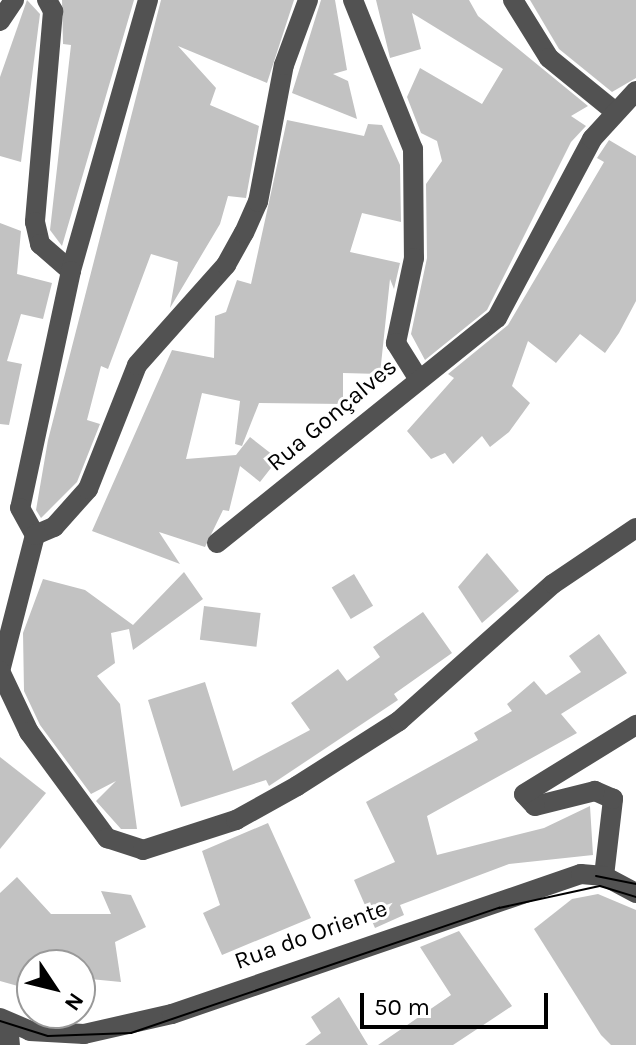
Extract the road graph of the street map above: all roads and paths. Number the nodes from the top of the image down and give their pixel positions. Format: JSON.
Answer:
{"nodes":[{"id":1,"x":14,"y":0,"type":"edge"},
{"id":2,"x":47,"y":0,"type":"edge"},
{"id":3,"x":148,"y":0,"type":"edge"},
{"id":4,"x":308,"y":0,"type":"edge"},
{"id":5,"x":353,"y":0,"type":"edge"},
{"id":6,"x":513,"y":0,"type":"edge"},
{"id":7,"x":0,"y":21,"type":"edge"},
{"id":8,"x":636,"y":91,"type":"edge"},
{"id":9,"x":613,"y":110,"type":"junction"},
{"id":10,"x":71,"y":271,"type":"junction"},
{"id":11,"x":417,"y":376,"type":"junction"},
{"id":12,"x":636,"y":528,"type":"edge"},
{"id":13,"x":35,"y":535,"type":"junction"},
{"id":14,"x":217,"y":543,"type":"dead end"},
{"id":15,"x":636,"y":725,"type":"edge"},
{"id":16,"x":604,"y":876,"type":"junction"},
{"id":17,"x":636,"y":893,"type":"edge"},
{"id":18,"x":4,"y":1020,"type":"edge"},
{"id":19,"x":10,"y":1045,"type":"edge"}],
"edges":[{"from":1,"to":7,"type":"street"},
{"from":2,"to":10,"type":"street"},
{"from":3,"to":10,"type":"street"},
{"from":4,"to":13,"type":"street"},
{"from":5,"to":11,"type":"street"},
{"from":6,"to":9,"type":"street"},
{"from":8,"to":9,"type":"street","name":"Rua Gonçalves"},
{"from":9,"to":11,"type":"street","name":"Rua Gonçalves"},
{"from":10,"to":13,"type":"street"},
{"from":11,"to":14,"type":"street","name":"Rua Gonçalves"},
{"from":12,"to":13,"type":"street"},
{"from":15,"to":16,"type":"street"},
{"from":16,"to":17,"type":"street"},
{"from":16,"to":18,"type":"street","name":"Rua do Oriente"},
{"from":18,"to":19,"type":"street"}]}
